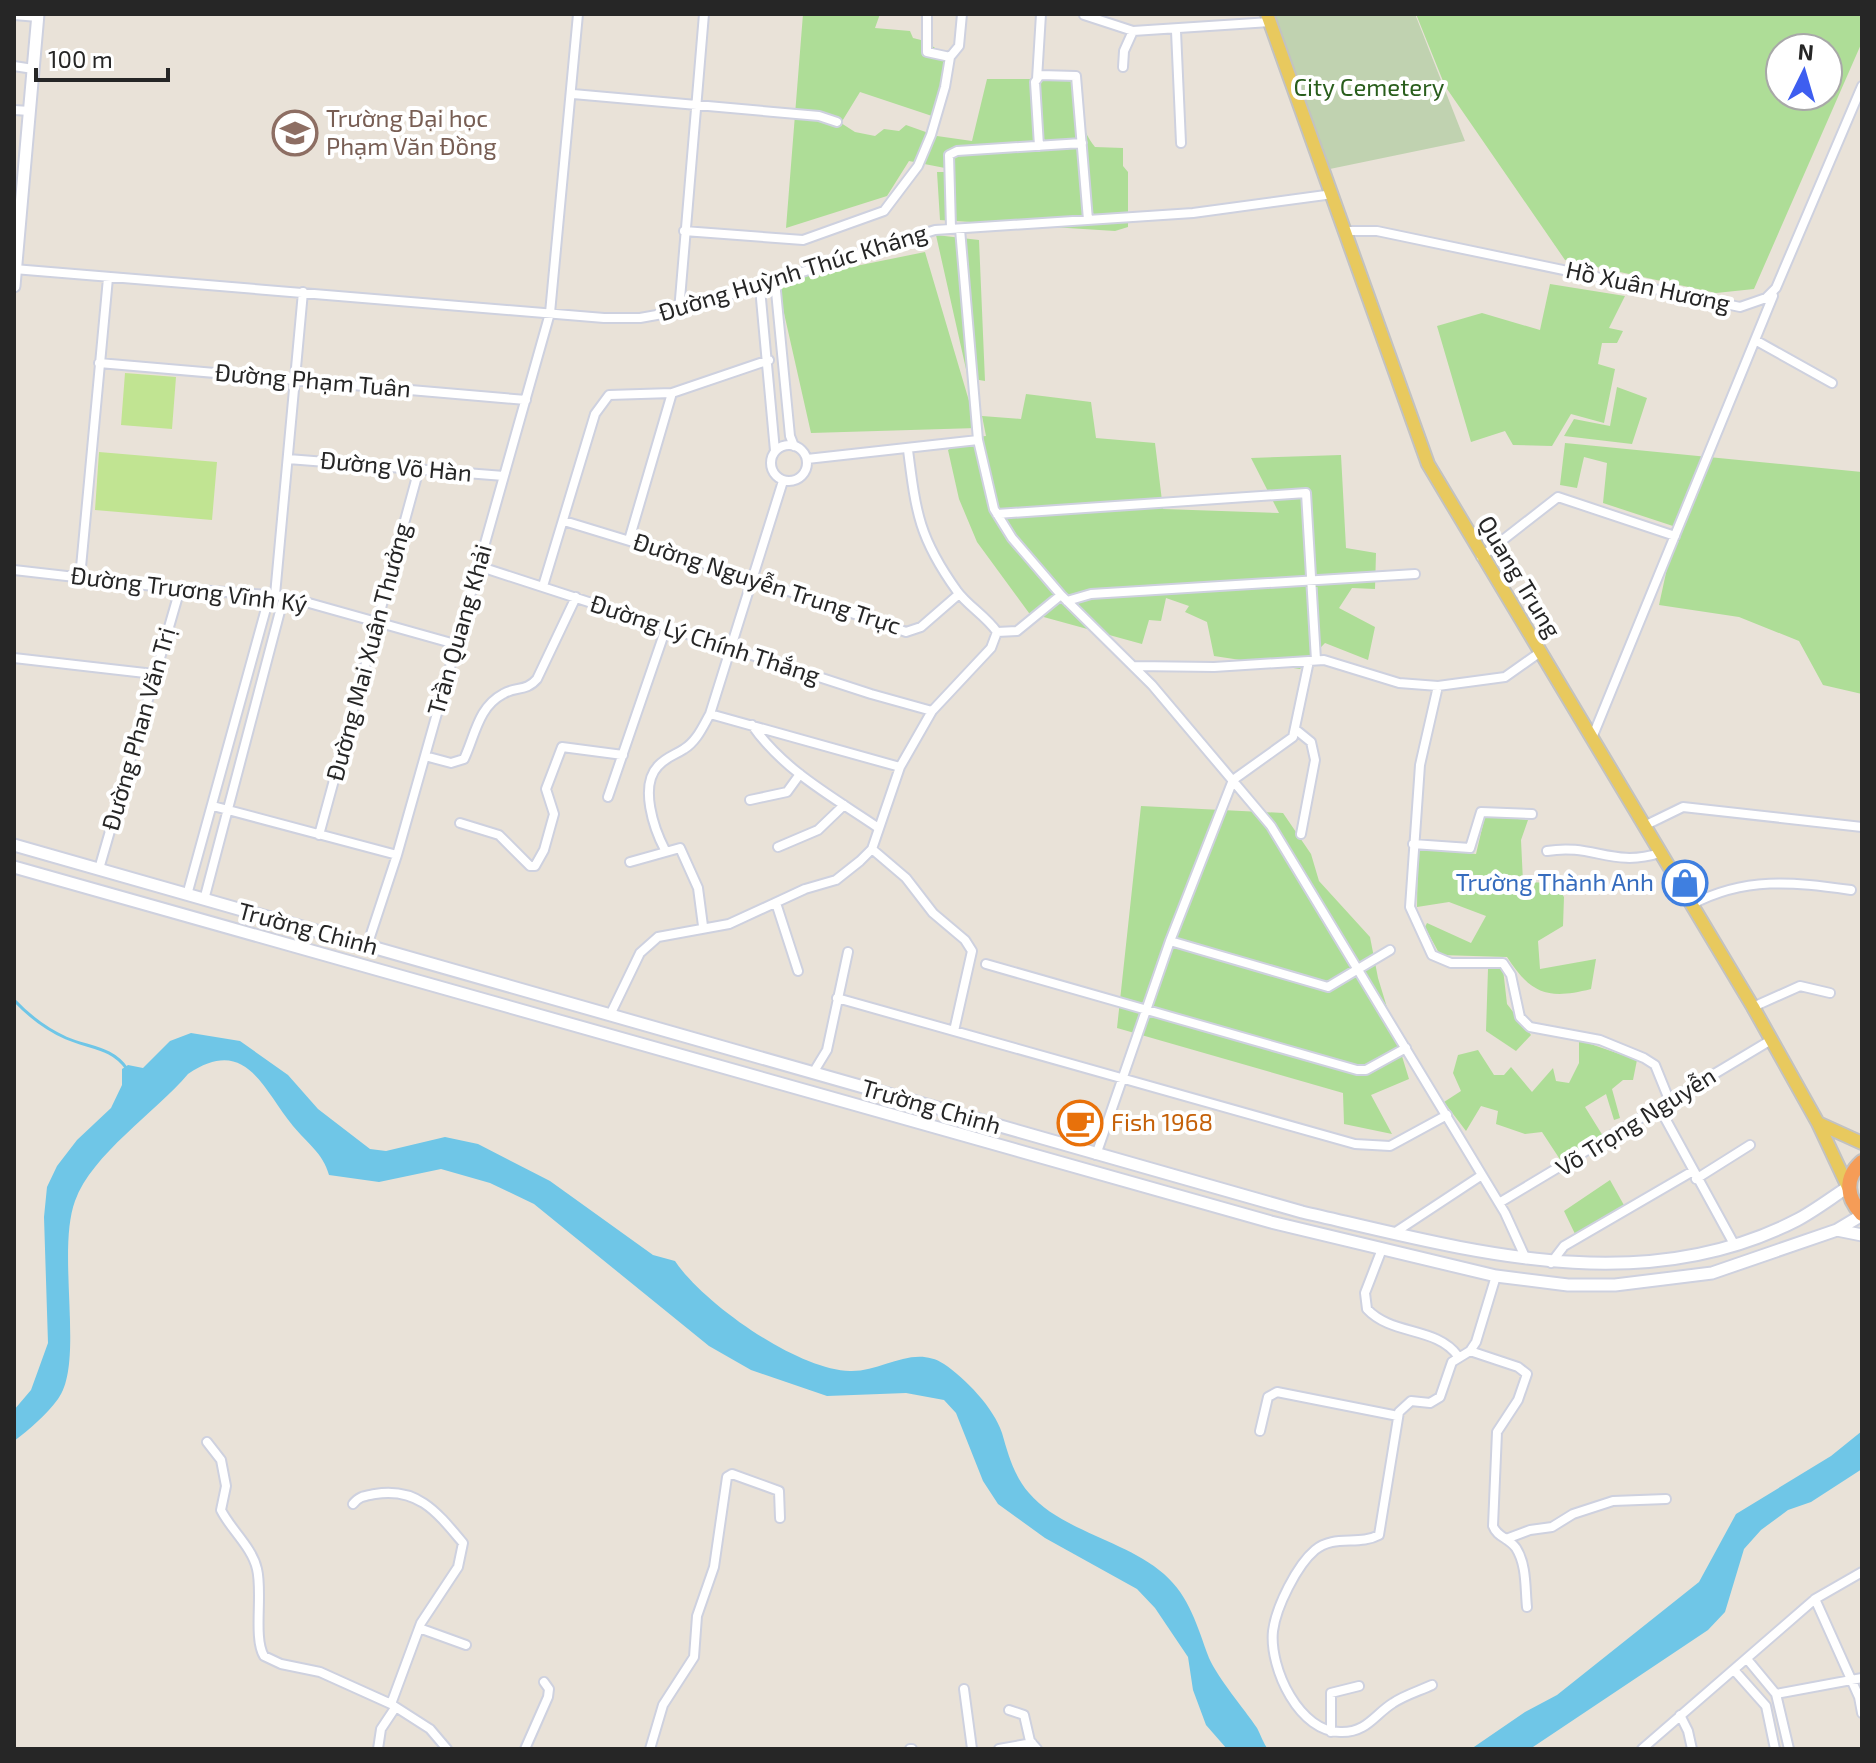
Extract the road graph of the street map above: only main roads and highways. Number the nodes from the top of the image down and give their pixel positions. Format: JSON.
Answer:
{"nodes":[{"id":1,"x":1269,"y":18,"type":"edge"},
{"id":2,"x":1818,"y":1123,"type":"junction"},
{"id":3,"x":1862,"y":1143,"type":"edge"},
{"id":4,"x":1862,"y":1151,"type":"edge"},
{"id":5,"x":1858,"y":1165,"type":"edge"},
{"id":6,"x":1848,"y":1187,"type":"junction"},
{"id":7,"x":1862,"y":1215,"type":"edge"}],
"edges":[{"from":1,"to":2,"type":"main road","name":"Quang Trung"},
{"from":2,"to":3,"type":"main road"},
{"from":2,"to":6,"type":"main road","name":"Quang Trung"},
{"from":4,"to":5,"type":"highway"},
{"from":5,"to":6,"type":"highway"},
{"from":6,"to":7,"type":"highway"}]}
